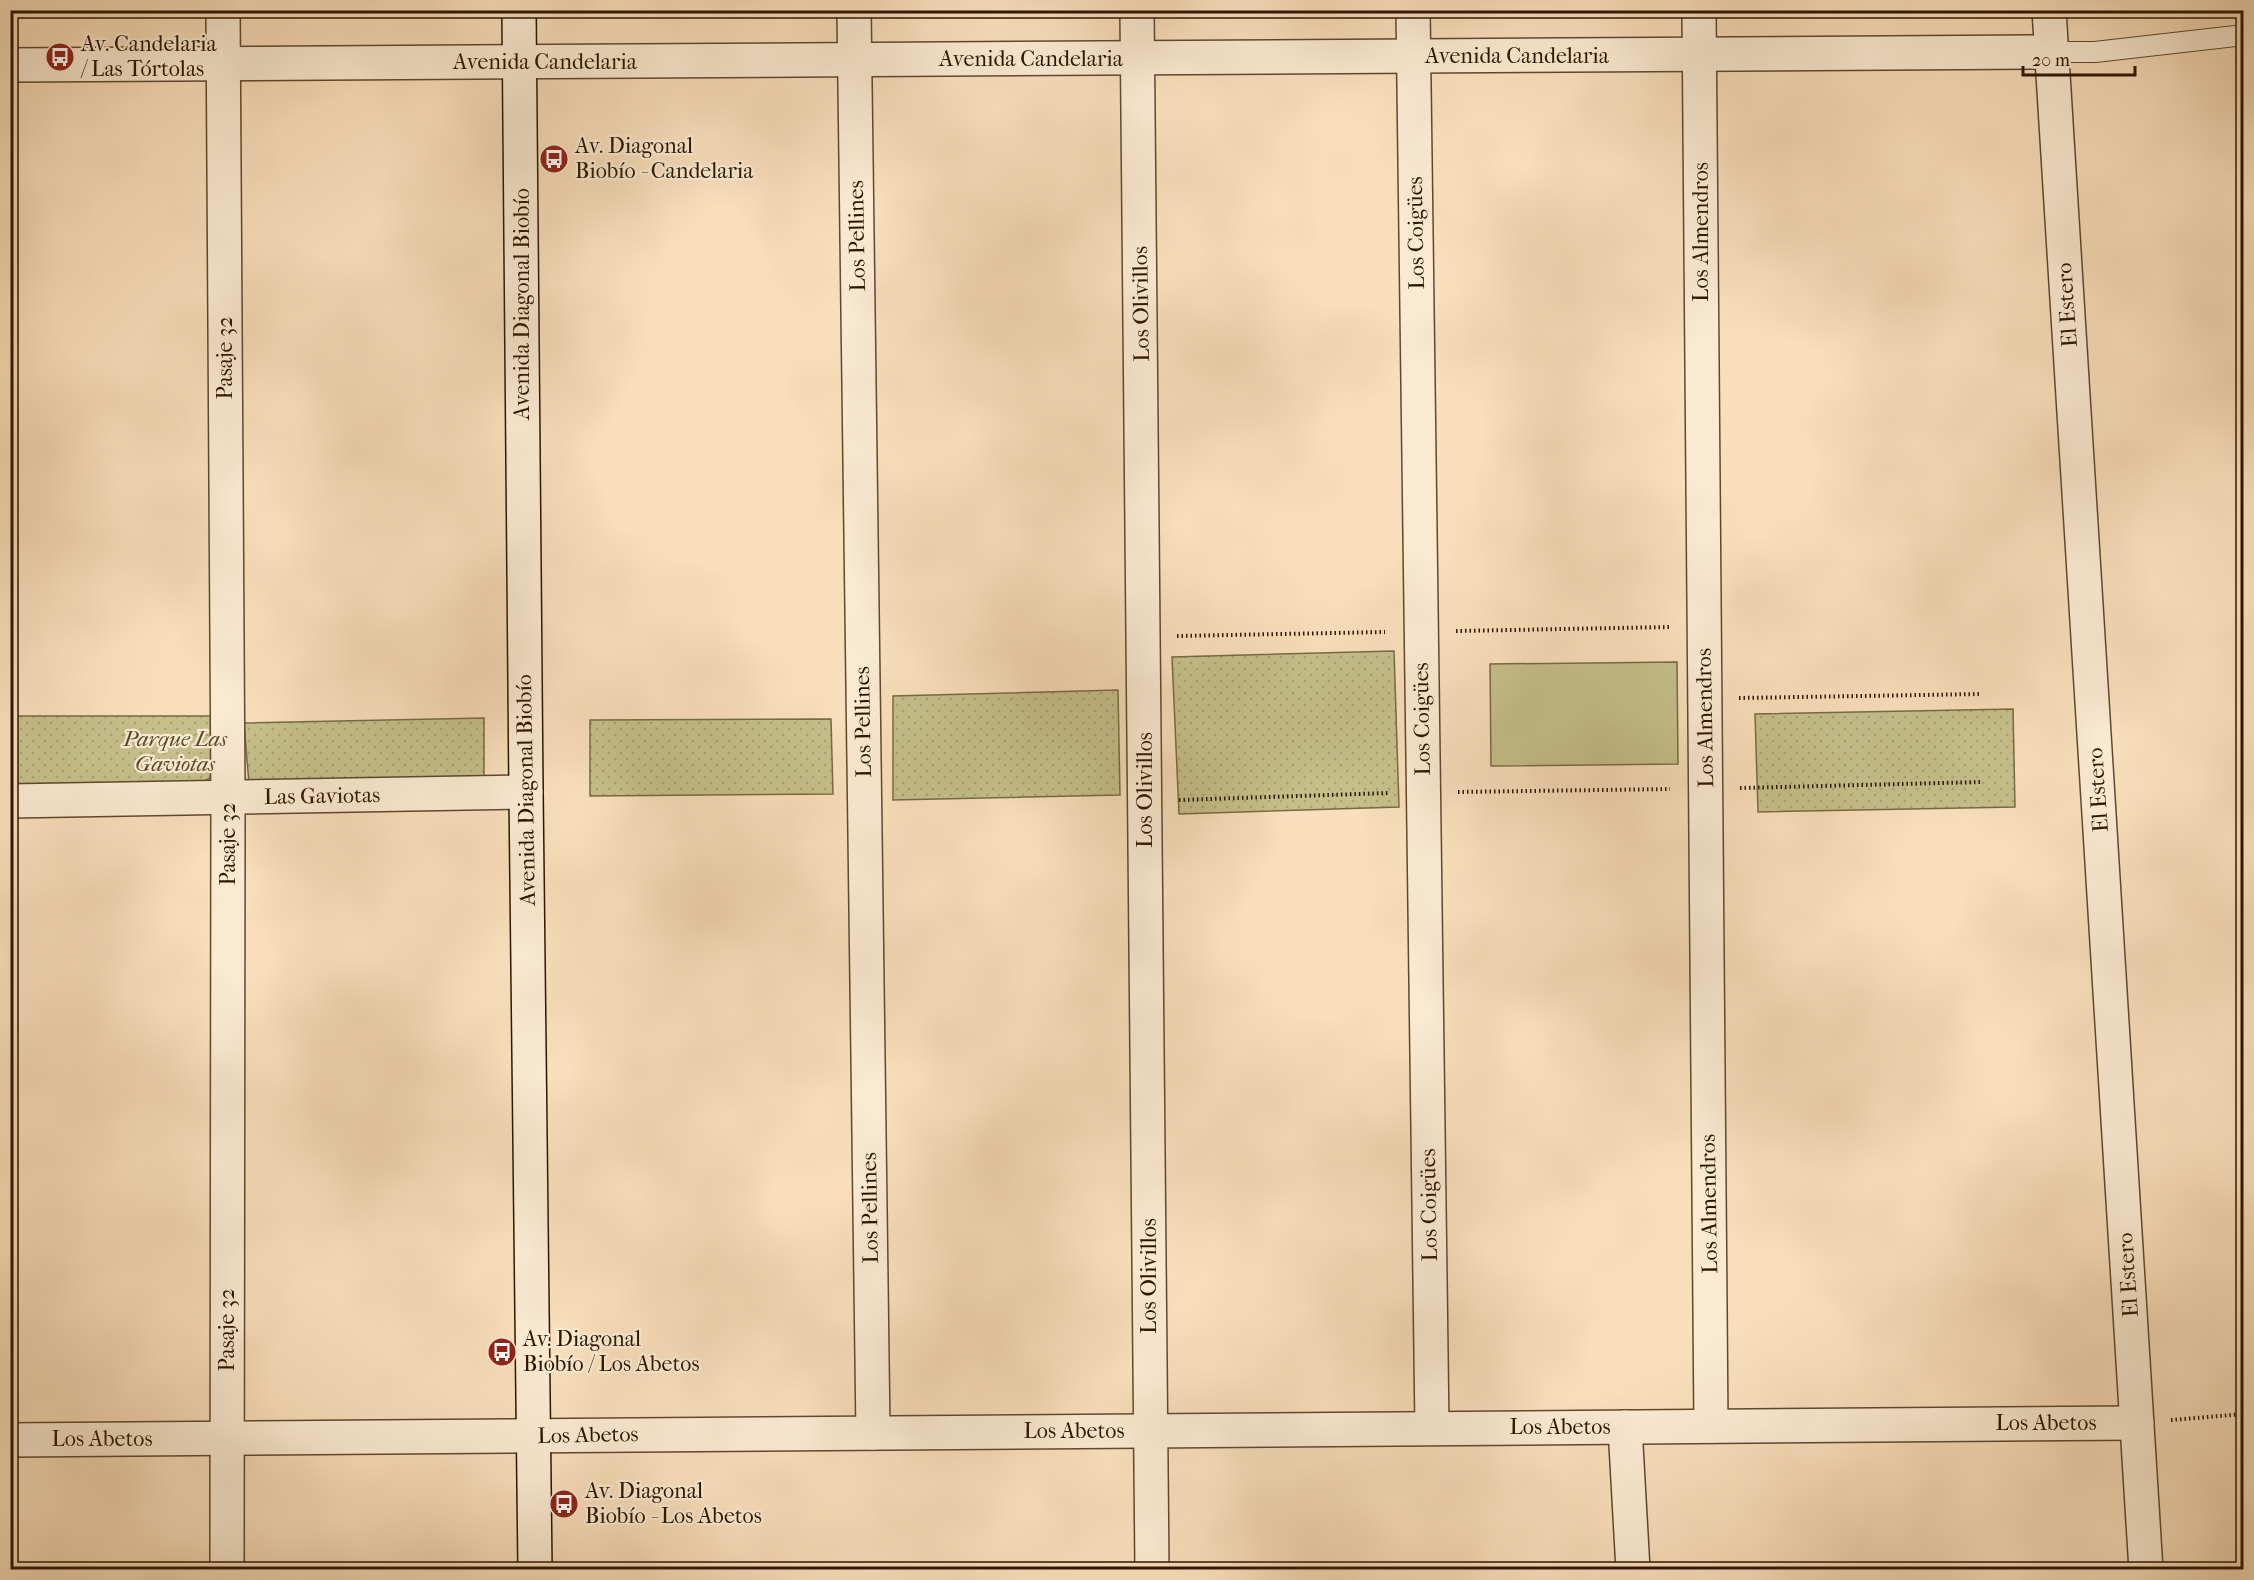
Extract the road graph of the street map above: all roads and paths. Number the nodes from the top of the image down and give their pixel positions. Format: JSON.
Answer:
{"nodes":[{"id":1,"x":223,"y":10,"type":"edge"},
{"id":2,"x":519,"y":10,"type":"edge"},
{"id":3,"x":854,"y":10,"type":"edge"},
{"id":4,"x":1137,"y":10,"type":"edge"},
{"id":5,"x":1413,"y":10,"type":"edge"},
{"id":6,"x":1699,"y":10,"type":"edge"},
{"id":7,"x":2049,"y":10,"type":"edge"},
{"id":8,"x":2244,"y":35,"type":"edge"},
{"id":9,"x":2052,"y":52,"type":"junction"},
{"id":10,"x":1699,"y":55,"type":"junction"},
{"id":11,"x":1413,"y":57,"type":"junction"},
{"id":12,"x":1138,"y":58,"type":"junction"},
{"id":13,"x":854,"y":60,"type":"junction"},
{"id":14,"x":520,"y":62,"type":"junction"},
{"id":15,"x":223,"y":64,"type":"junction"},
{"id":16,"x":10,"y":65,"type":"edge"},
{"id":17,"x":1981,"y":694,"type":"dead end"},
{"id":18,"x":1705,"y":698,"type":"junction"},
{"id":19,"x":1982,"y":782,"type":"dead end"},
{"id":20,"x":1706,"y":789,"type":"junction"},
{"id":21,"x":526,"y":792,"type":"junction"},
{"id":22,"x":1423,"y":792,"type":"junction"},
{"id":23,"x":228,"y":798,"type":"junction"},
{"id":24,"x":10,"y":801,"type":"edge"},
{"id":25,"x":1145,"y":801,"type":"junction"},
{"id":26,"x":2244,"y":1414,"type":"edge"},
{"id":27,"x":2137,"y":1423,"type":"junction"},
{"id":28,"x":1625,"y":1426,"type":"junction"},
{"id":29,"x":1711,"y":1426,"type":"junction"},
{"id":30,"x":1432,"y":1428,"type":"junction"},
{"id":31,"x":1150,"y":1431,"type":"junction"},
{"id":32,"x":873,"y":1433,"type":"junction"},
{"id":33,"x":534,"y":1436,"type":"junction"},
{"id":34,"x":228,"y":1438,"type":"junction"},
{"id":35,"x":10,"y":1440,"type":"edge"},
{"id":36,"x":227,"y":1569,"type":"edge"},
{"id":37,"x":535,"y":1569,"type":"edge"},
{"id":38,"x":1152,"y":1569,"type":"edge"},
{"id":39,"x":1633,"y":1569,"type":"edge"},
{"id":40,"x":2146,"y":1569,"type":"edge"}],
"edges":[{"from":1,"to":15,"type":"street","name":"Pasaje 32"},
{"from":2,"to":14,"type":"street","name":"Avenida Diagonal Biobío"},
{"from":3,"to":13,"type":"street","name":"Los Pellines"},
{"from":4,"to":12,"type":"street","name":"Los Olivillos"},
{"from":5,"to":11,"type":"street","name":"Los Coigües"},
{"from":6,"to":10,"type":"street","name":"Los Almendros"},
{"from":7,"to":9,"type":"street","name":"El Estero"},
{"from":8,"to":9,"type":"lane"},
{"from":9,"to":10,"type":"street","name":"Avenida Candelaria"},
{"from":9,"to":27,"type":"street","name":"El Estero"},
{"from":10,"to":11,"type":"street","name":"Avenida Candelaria"},
{"from":10,"to":18,"type":"street","name":"Los Almendros"},
{"from":11,"to":12,"type":"street","name":"Avenida Candelaria"},
{"from":11,"to":22,"type":"street","name":"Los Coigües"},
{"from":12,"to":13,"type":"street","name":"Avenida Candelaria"},
{"from":12,"to":25,"type":"street","name":"Los Olivillos"},
{"from":13,"to":14,"type":"street","name":"Avenida Candelaria"},
{"from":13,"to":32,"type":"street","name":"Los Pellines"},
{"from":14,"to":15,"type":"street","name":"Avenida Candelaria"},
{"from":14,"to":21,"type":"street","name":"Avenida Diagonal Biobío"},
{"from":15,"to":16,"type":"street","name":"Avenida Candelaria"},
{"from":15,"to":23,"type":"street","name":"Pasaje 32"},
{"from":17,"to":18,"type":"path"},
{"from":18,"to":20,"type":"street","name":"Los Almendros"},
{"from":19,"to":20,"type":"path"},
{"from":20,"to":22,"type":"path"},
{"from":20,"to":29,"type":"street","name":"Los Almendros"},
{"from":21,"to":23,"type":"street","name":"Las Gaviotas"},
{"from":21,"to":33,"type":"street","name":"Avenida Diagonal Biobío"},
{"from":22,"to":25,"type":"path"},
{"from":22,"to":30,"type":"street","name":"Los Coigües"},
{"from":23,"to":24,"type":"street","name":"Las Gaviotas"},
{"from":23,"to":34,"type":"street","name":"Pasaje 32"},
{"from":25,"to":31,"type":"street","name":"Los Olivillos"},
{"from":26,"to":27,"type":"path"},
{"from":27,"to":29,"type":"street","name":"Los Abetos"},
{"from":27,"to":40,"type":"street","name":"El Estero"},
{"from":28,"to":29,"type":"street","name":"Los Abetos"},
{"from":28,"to":30,"type":"street","name":"Los Abetos"},
{"from":28,"to":39,"type":"street"},
{"from":30,"to":31,"type":"street","name":"Los Abetos"},
{"from":31,"to":32,"type":"street","name":"Los Abetos"},
{"from":31,"to":38,"type":"street","name":"Los Olivillos"},
{"from":32,"to":33,"type":"street","name":"Los Abetos"},
{"from":33,"to":34,"type":"street","name":"Los Abetos"},
{"from":33,"to":37,"type":"street","name":"Avenida Diagonal Biobío"},
{"from":34,"to":35,"type":"street","name":"Los Abetos"},
{"from":34,"to":36,"type":"street","name":"Pasaje 32"}]}
